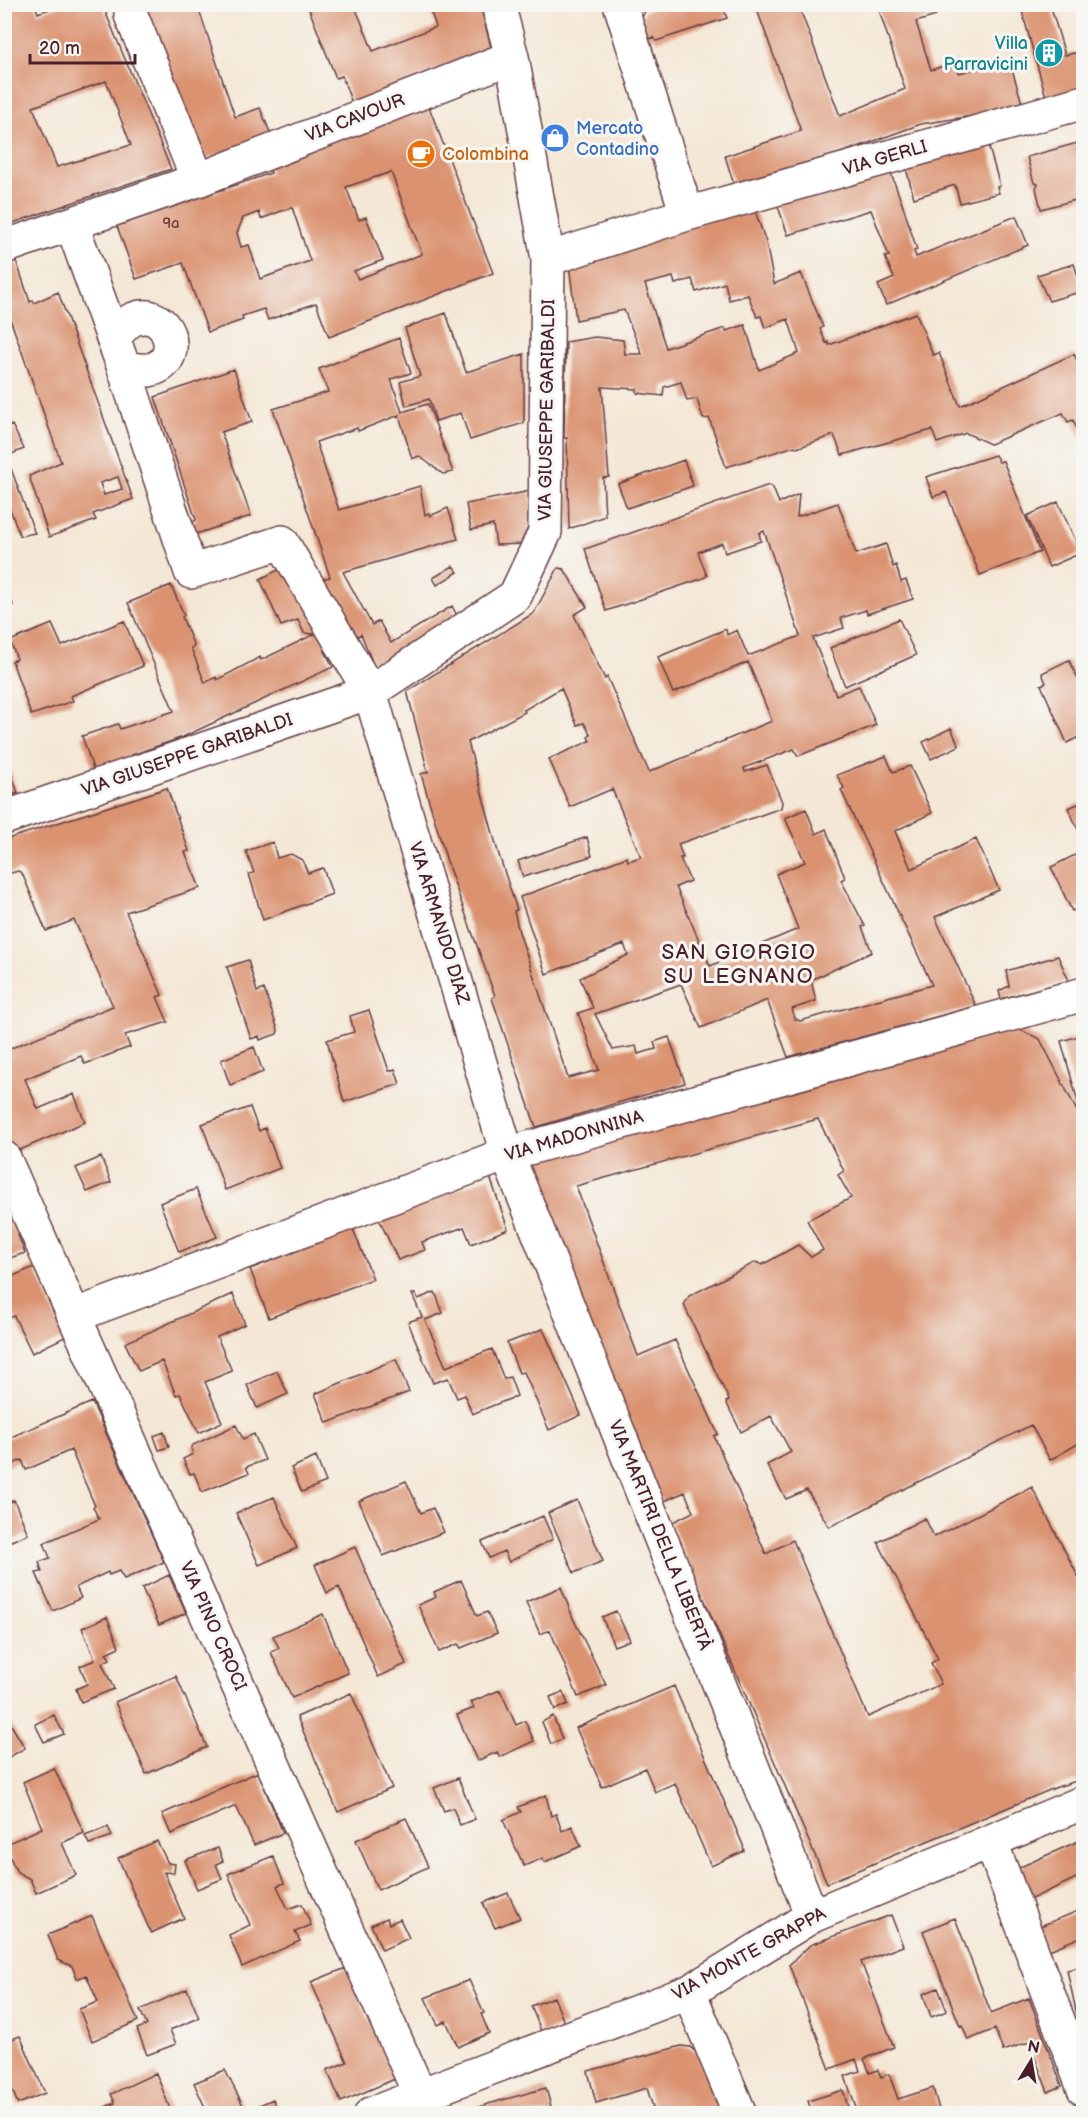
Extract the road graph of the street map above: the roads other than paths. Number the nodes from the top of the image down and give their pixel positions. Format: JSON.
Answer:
{"nodes":[{"id":1,"x":498,"y":4,"type":"edge"},
{"id":2,"x":620,"y":5,"type":"edge"},
{"id":3,"x":131,"y":15,"type":"dead end"},
{"id":4,"x":512,"y":57,"type":"junction"},
{"id":5,"x":1083,"y":102,"type":"edge"},
{"id":6,"x":198,"y":180,"type":"junction"},
{"id":7,"x":687,"y":214,"type":"junction"},
{"id":8,"x":72,"y":225,"type":"junction"},
{"id":9,"x":4,"y":247,"type":"edge"},
{"id":10,"x":548,"y":259,"type":"junction"},
{"id":11,"x":113,"y":338,"type":"junction"},
{"id":12,"x":124,"y":369,"type":"junction"},
{"id":13,"x":370,"y":692,"type":"junction"},
{"id":14,"x":4,"y":818,"type":"edge"},
{"id":15,"x":1083,"y":994,"type":"edge"},
{"id":16,"x":507,"y":1154,"type":"junction"},
{"id":17,"x":4,"y":1158,"type":"edge"},
{"id":18,"x":76,"y":1315,"type":"junction"},
{"id":19,"x":1083,"y":1802,"type":"edge"},
{"id":20,"x":991,"y":1842,"type":"junction"},
{"id":21,"x":812,"y":1916,"type":"junction"},
{"id":22,"x":689,"y":1992,"type":"junction"},
{"id":23,"x":1083,"y":2089,"type":"edge"},
{"id":24,"x":420,"y":2095,"type":"junction"},
{"id":25,"x":371,"y":2114,"type":"edge"},
{"id":26,"x":740,"y":2114,"type":"edge"}],
"edges":[{"from":1,"to":4,"type":"street","name":"VIA GIUSEPPE GARIBALDI"},
{"from":2,"to":7,"type":"street"},
{"from":3,"to":6,"type":"street"},
{"from":4,"to":6,"type":"street","name":"VIA CAVOUR"},
{"from":4,"to":10,"type":"street","name":"VIA GIUSEPPE GARIBALDI"},
{"from":5,"to":7,"type":"street","name":"VIA GERLI"},
{"from":6,"to":8,"type":"street","name":"VIA CAVOUR"},
{"from":7,"to":10,"type":"street","name":"VIA GERLI"},
{"from":8,"to":9,"type":"street","name":"VIA CAVOUR"},
{"from":8,"to":11,"type":"street"},
{"from":10,"to":13,"type":"street","name":"VIA GIUSEPPE GARIBALDI"},
{"from":11,"to":12,"type":"street"},
{"from":11,"to":12,"type":"street"},
{"from":12,"to":13,"type":"street"},
{"from":13,"to":14,"type":"street","name":"VIA GIUSEPPE GARIBALDI"},
{"from":13,"to":16,"type":"street","name":"VIA ARMANDO DIAZ"},
{"from":15,"to":16,"type":"street","name":"VIA MADONNINA"},
{"from":16,"to":18,"type":"street","name":"VIA MADONNINA"},
{"from":16,"to":21,"type":"street","name":"VIA MARTIRI DELLA LIBERTÀ"},
{"from":17,"to":18,"type":"street","name":"VIA PINO CROCI"},
{"from":18,"to":24,"type":"street","name":"VIA PINO CROCI"},
{"from":19,"to":20,"type":"street","name":"VIA MONTE GRAPPA"},
{"from":20,"to":21,"type":"street","name":"VIA MONTE GRAPPA"},
{"from":20,"to":23,"type":"street"},
{"from":21,"to":22,"type":"street","name":"VIA MONTE GRAPPA"},
{"from":22,"to":24,"type":"street","name":"VIA MONTE GRAPPA"},
{"from":22,"to":26,"type":"street"},
{"from":24,"to":25,"type":"street","name":"VIA MONTE GRAPPA"}]}
